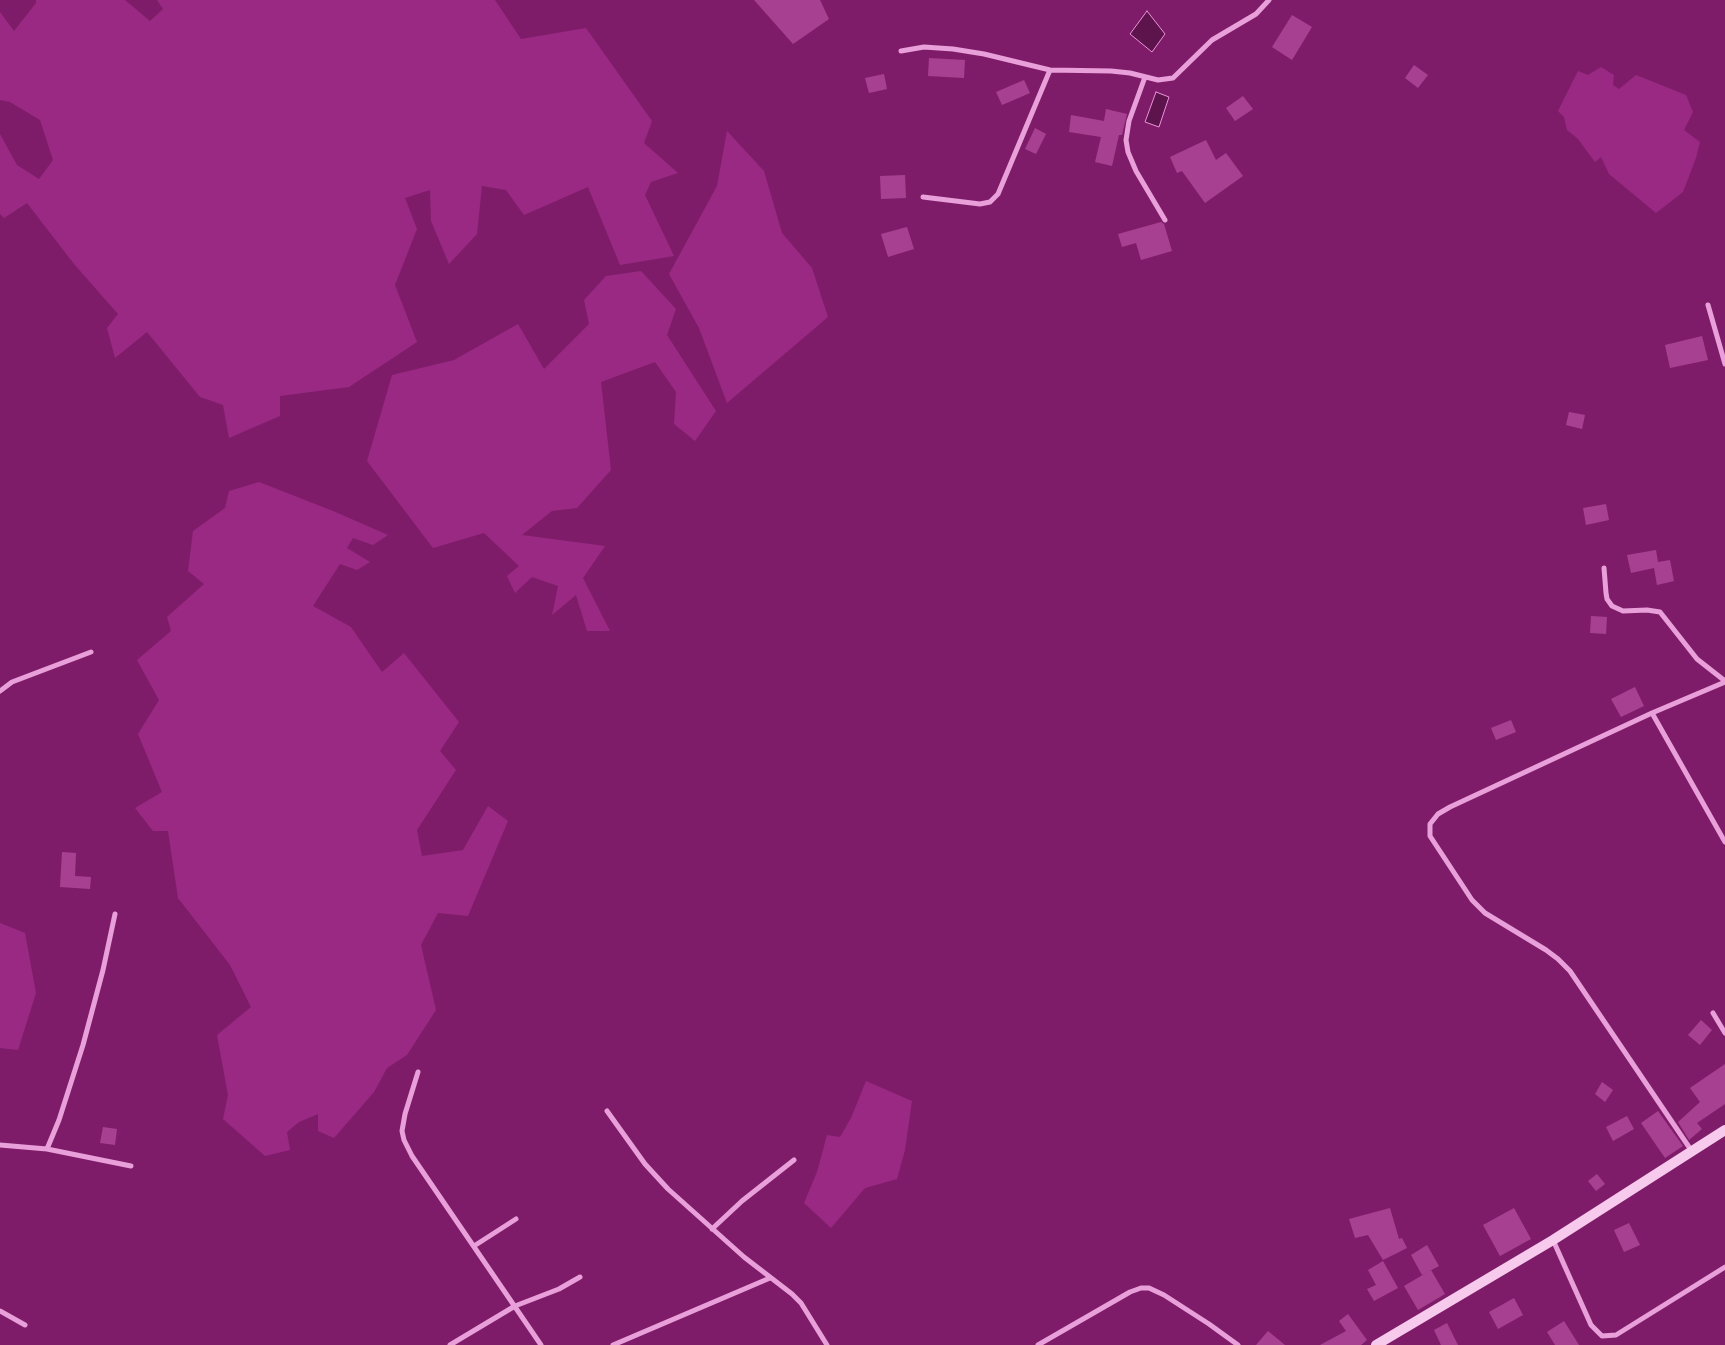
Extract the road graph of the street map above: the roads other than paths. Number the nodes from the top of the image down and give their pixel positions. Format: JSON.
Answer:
{"nodes":[{"id":1,"x":1269,"y":0,"type":"edge"},
{"id":2,"x":902,"y":51,"type":"dead end"},
{"id":3,"x":1050,"y":70,"type":"junction"},
{"id":4,"x":1145,"y":77,"type":"junction"},
{"id":5,"x":923,"y":198,"type":"dead end"},
{"id":6,"x":1165,"y":220,"type":"dead end"},
{"id":7,"x":1708,"y":305,"type":"dead end"},
{"id":8,"x":1725,"y":364,"type":"edge"},
{"id":9,"x":1604,"y":568,"type":"dead end"},
{"id":10,"x":91,"y":652,"type":"dead end"},
{"id":11,"x":1725,"y":682,"type":"edge"},
{"id":12,"x":0,"y":691,"type":"edge"},
{"id":13,"x":1652,"y":713,"type":"junction"},
{"id":14,"x":1725,"y":842,"type":"edge"},
{"id":15,"x":115,"y":914,"type":"dead end"},
{"id":16,"x":1713,"y":1013,"type":"dead end"},
{"id":17,"x":1725,"y":1033,"type":"edge"},
{"id":18,"x":418,"y":1072,"type":"dead end"},
{"id":19,"x":607,"y":1111,"type":"dead end"},
{"id":20,"x":1725,"y":1130,"type":"edge"},
{"id":21,"x":0,"y":1145,"type":"edge"},
{"id":22,"x":47,"y":1148,"type":"junction"},
{"id":23,"x":1691,"y":1150,"type":"junction"},
{"id":24,"x":794,"y":1160,"type":"dead end"},
{"id":25,"x":132,"y":1166,"type":"dead end"},
{"id":26,"x":516,"y":1219,"type":"dead end"},
{"id":27,"x":712,"y":1229,"type":"junction"},
{"id":28,"x":1553,"y":1240,"type":"junction"},
{"id":29,"x":474,"y":1246,"type":"junction"},
{"id":30,"x":1725,"y":1267,"type":"edge"},
{"id":31,"x":580,"y":1277,"type":"dead end"},
{"id":32,"x":770,"y":1278,"type":"junction"},
{"id":33,"x":514,"y":1306,"type":"junction"},
{"id":34,"x":0,"y":1311,"type":"edge"},
{"id":35,"x":25,"y":1325,"type":"dead end"},
{"id":36,"x":450,"y":1345,"type":"edge"},
{"id":37,"x":541,"y":1345,"type":"edge"},
{"id":38,"x":613,"y":1345,"type":"edge"},
{"id":39,"x":826,"y":1345,"type":"edge"},
{"id":40,"x":1038,"y":1345,"type":"edge"},
{"id":41,"x":1238,"y":1345,"type":"edge"},
{"id":42,"x":1376,"y":1345,"type":"edge"}],
"edges":[{"from":1,"to":4,"type":"street"},
{"from":2,"to":3,"type":"street"},
{"from":3,"to":4,"type":"street"},
{"from":3,"to":5,"type":"street"},
{"from":4,"to":6,"type":"street"},
{"from":7,"to":8,"type":"street"},
{"from":9,"to":11,"type":"street"},
{"from":10,"to":12,"type":"street"},
{"from":11,"to":13,"type":"street"},
{"from":13,"to":14,"type":"street"},
{"from":13,"to":23,"type":"street"},
{"from":15,"to":22,"type":"street"},
{"from":16,"to":17,"type":"street"},
{"from":18,"to":29,"type":"street"},
{"from":19,"to":27,"type":"street"},
{"from":20,"to":23,"type":"street"},
{"from":21,"to":22,"type":"street"},
{"from":22,"to":25,"type":"street"},
{"from":23,"to":28,"type":"street"},
{"from":24,"to":27,"type":"street"},
{"from":26,"to":29,"type":"street"},
{"from":27,"to":32,"type":"street"},
{"from":28,"to":30,"type":"street"},
{"from":28,"to":42,"type":"street"},
{"from":29,"to":33,"type":"street"},
{"from":31,"to":33,"type":"street"},
{"from":32,"to":38,"type":"street"},
{"from":32,"to":39,"type":"street"},
{"from":33,"to":36,"type":"street"},
{"from":33,"to":37,"type":"street"},
{"from":34,"to":35,"type":"street"},
{"from":40,"to":41,"type":"street"}]}
